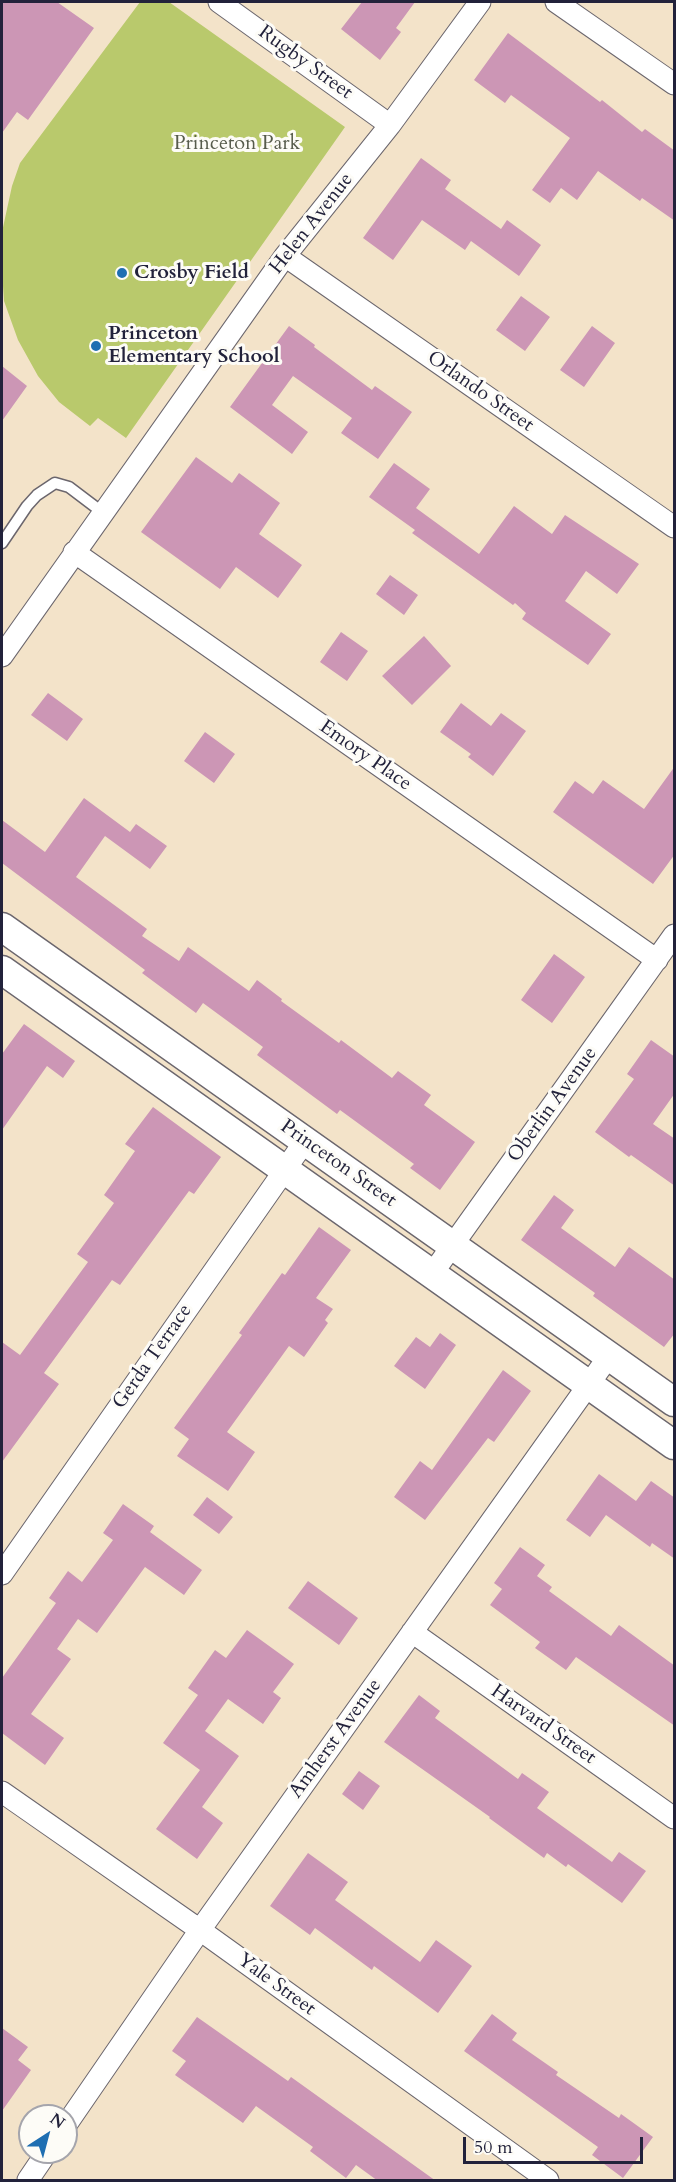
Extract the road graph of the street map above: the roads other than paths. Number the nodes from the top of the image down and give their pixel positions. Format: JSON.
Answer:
{"nodes":[{"id":1,"x":221,"y":2,"type":"edge"},
{"id":2,"x":480,"y":2,"type":"edge"},
{"id":3,"x":556,"y":2,"type":"edge"},
{"id":4,"x":675,"y":84,"type":"edge"},
{"id":5,"x":390,"y":125,"type":"junction"},
{"id":6,"x":285,"y":256,"type":"junction"},
{"id":7,"x":102,"y":512,"type":"junction"},
{"id":8,"x":675,"y":527,"type":"edge"},
{"id":9,"x":2,"y":543,"type":"edge"},
{"id":10,"x":74,"y":552,"type":"junction"},
{"id":11,"x":2,"y":656,"type":"edge"},
{"id":12,"x":4,"y":935,"type":"edge"},
{"id":13,"x":675,"y":935,"type":"edge"},
{"id":14,"x":657,"y":960,"type":"junction"},
{"id":15,"x":2,"y":970,"type":"edge"},
{"id":16,"x":305,"y":1141,"type":"junction"},
{"id":17,"x":284,"y":1170,"type":"junction"},
{"id":18,"x":453,"y":1245,"type":"junction"},
{"id":19,"x":432,"y":1274,"type":"junction"},
{"id":20,"x":609,"y":1356,"type":"junction"},
{"id":21,"x":589,"y":1385,"type":"junction"},
{"id":22,"x":675,"y":1402,"type":"edge"},
{"id":23,"x":675,"y":1445,"type":"edge"},
{"id":24,"x":2,"y":1574,"type":"edge"},
{"id":25,"x":412,"y":1632,"type":"junction"},
{"id":26,"x":2,"y":1792,"type":"edge"},
{"id":27,"x":675,"y":1818,"type":"edge"},
{"id":28,"x":200,"y":1930,"type":"junction"},
{"id":29,"x":78,"y":2108,"type":"edge"},
{"id":30,"x":39,"y":2164,"type":"edge"},
{"id":31,"x":28,"y":2181,"type":"edge"},
{"id":32,"x":548,"y":2181,"type":"edge"}],
"edges":[{"from":1,"to":5,"type":"street","name":"Rugby Street"},
{"from":2,"to":5,"type":"street","name":"Helen Avenue"},
{"from":3,"to":4,"type":"street"},
{"from":5,"to":6,"type":"street","name":"Helen Avenue"},
{"from":6,"to":7,"type":"street","name":"Helen Avenue"},
{"from":6,"to":8,"type":"street","name":"Orlando Street"},
{"from":7,"to":9,"type":"lane"},
{"from":7,"to":10,"type":"street","name":"Helen Avenue"},
{"from":10,"to":11,"type":"street","name":"Helen Avenue"},
{"from":10,"to":14,"type":"street","name":"Emory Place"},
{"from":12,"to":16,"type":"main road","name":"Princeton Street"},
{"from":13,"to":14,"type":"street","name":"Oberlin Avenue"},
{"from":14,"to":18,"type":"street","name":"Oberlin Avenue"},
{"from":15,"to":17,"type":"main road","name":"Princeton Street"},
{"from":16,"to":17,"type":"street","name":"Gerda Terrace"},
{"from":16,"to":18,"type":"main road","name":"Princeton Street"},
{"from":17,"to":19,"type":"main road","name":"Princeton Street"},
{"from":17,"to":24,"type":"street","name":"Gerda Terrace"},
{"from":18,"to":19,"type":"street","name":"Oberlin Avenue"},
{"from":18,"to":20,"type":"main road","name":"Princeton Street"},
{"from":19,"to":21,"type":"main road","name":"Princeton Street"},
{"from":20,"to":21,"type":"street","name":"Amherst Avenue"},
{"from":20,"to":22,"type":"main road","name":"Princeton Street"},
{"from":21,"to":23,"type":"main road","name":"Princeton Street"},
{"from":21,"to":25,"type":"street","name":"Amherst Avenue"},
{"from":25,"to":27,"type":"street","name":"Harvard Street"},
{"from":25,"to":28,"type":"street","name":"Amherst Avenue"},
{"from":26,"to":28,"type":"street","name":"Yale Street"},
{"from":28,"to":29,"type":"street","name":"Amherst Avenue"},
{"from":28,"to":32,"type":"street","name":"Yale Street"},
{"from":30,"to":31,"type":"street"}]}
